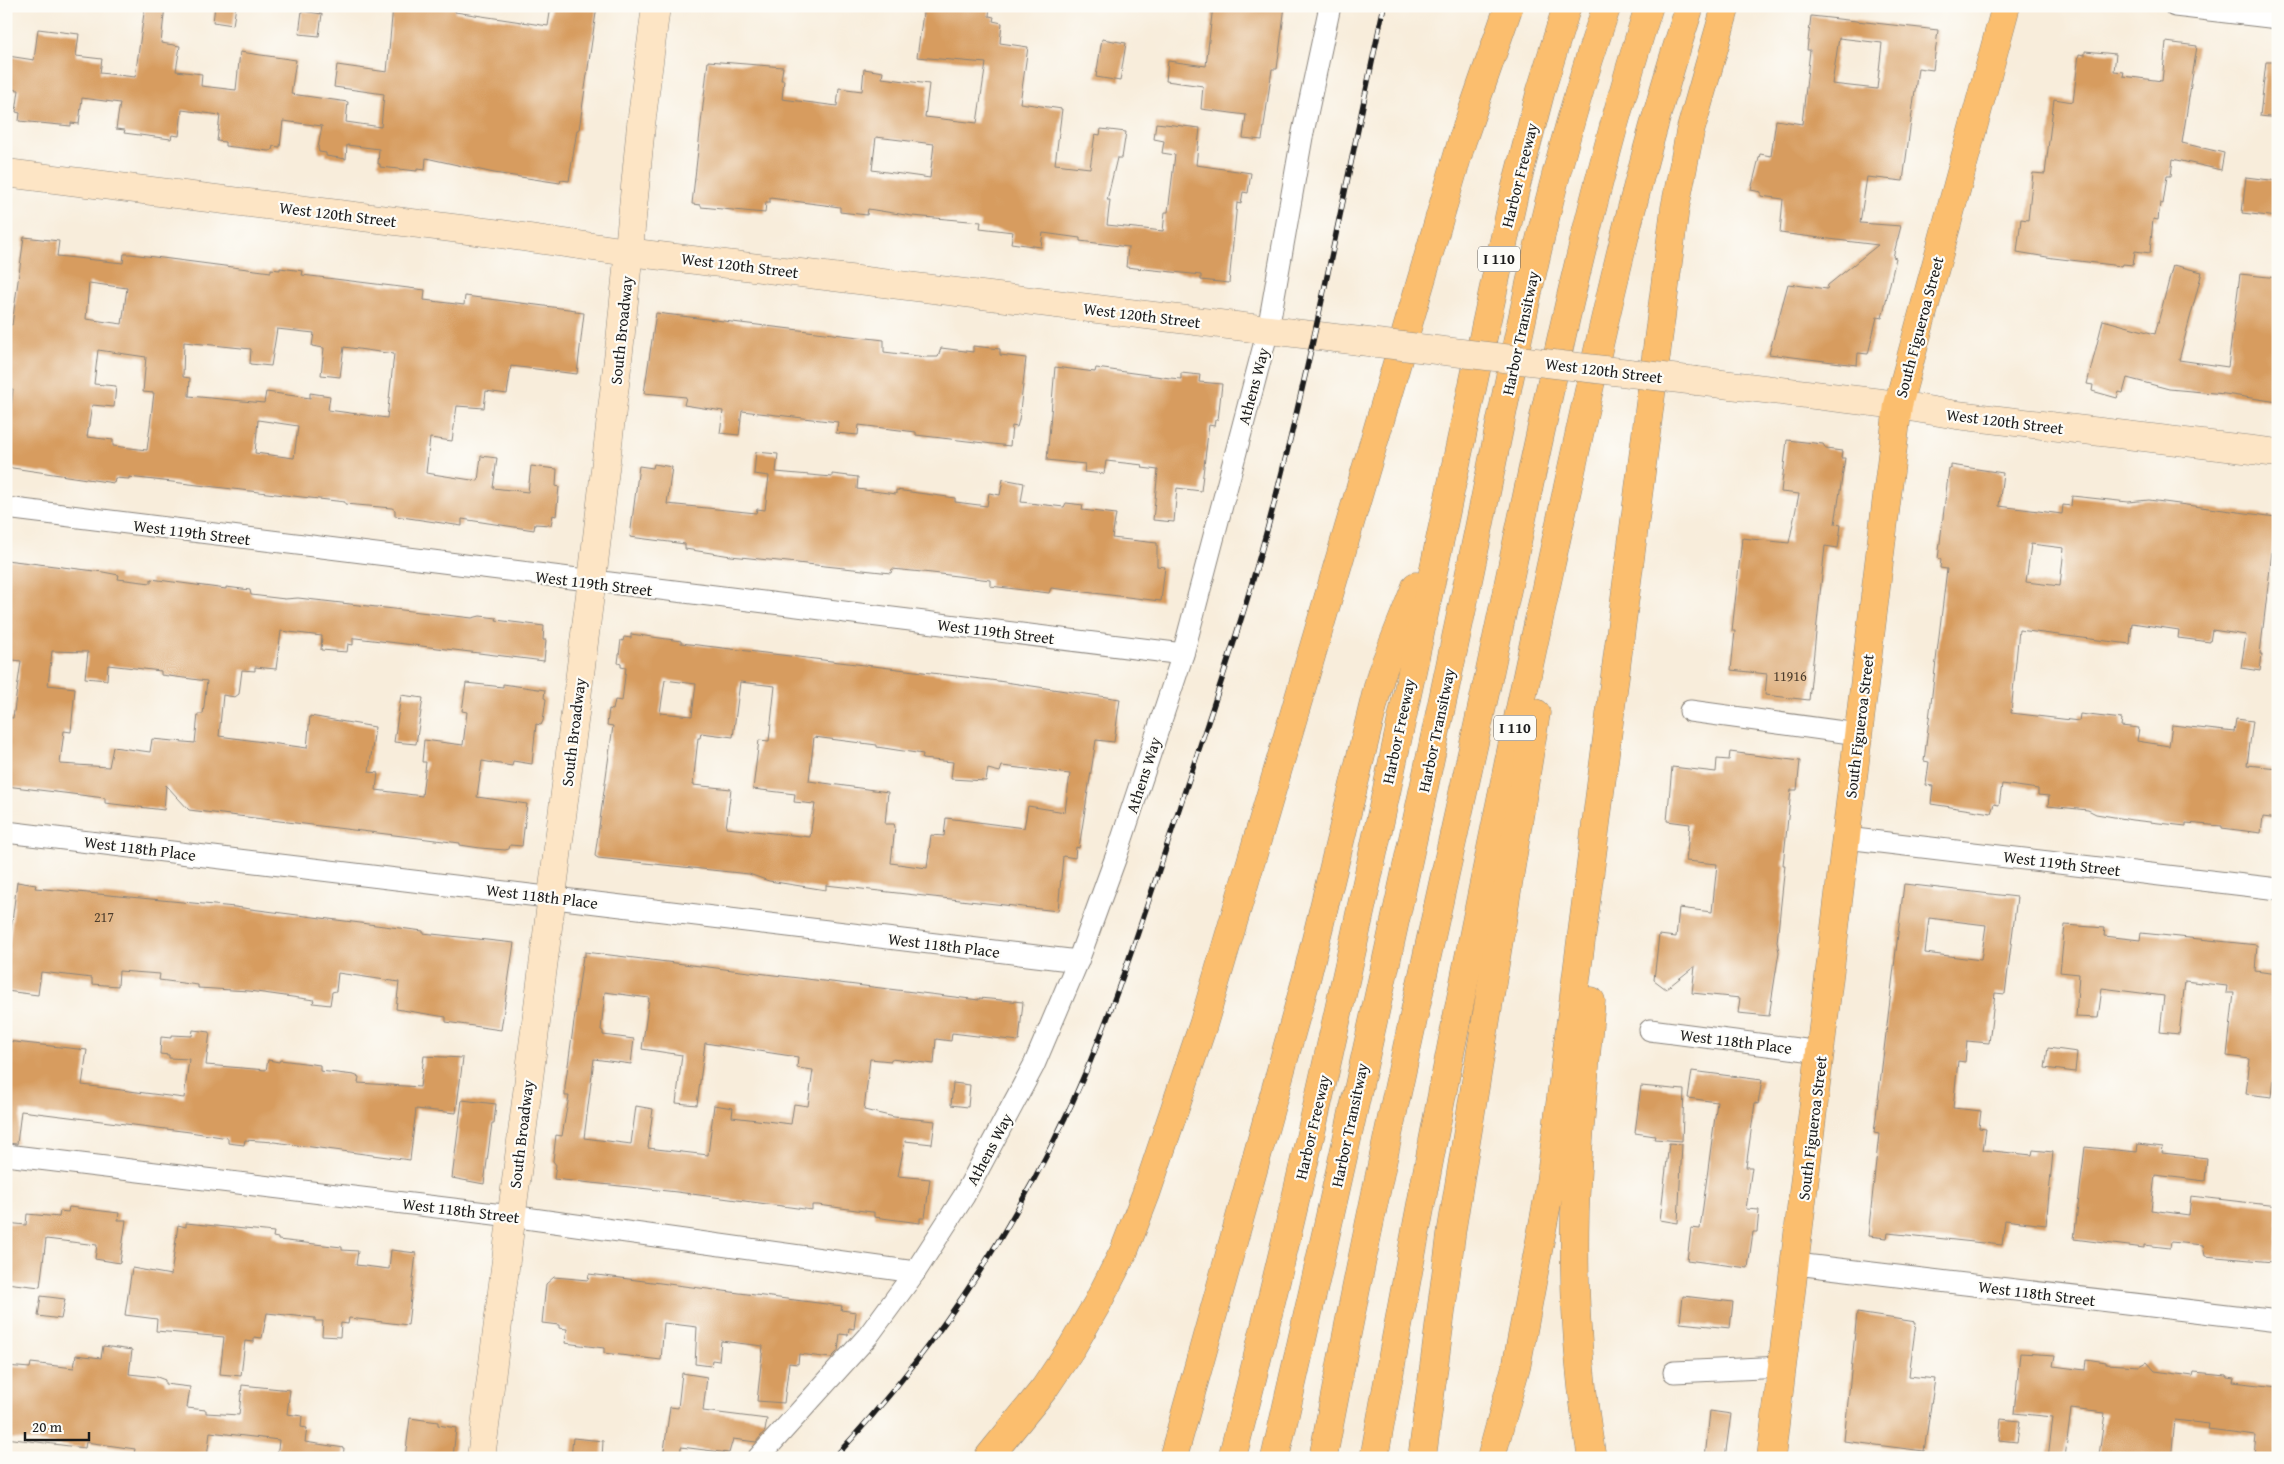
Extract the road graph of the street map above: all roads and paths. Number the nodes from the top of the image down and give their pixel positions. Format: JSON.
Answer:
{"nodes":[{"id":1,"x":656,"y":6,"type":"edge"},
{"id":2,"x":1330,"y":6,"type":"edge"},
{"id":3,"x":1508,"y":6,"type":"edge"},
{"id":4,"x":1567,"y":6,"type":"edge"},
{"id":5,"x":1608,"y":6,"type":"edge"},
{"id":6,"x":1649,"y":6,"type":"edge"},
{"id":7,"x":1690,"y":6,"type":"edge"},
{"id":8,"x":1726,"y":6,"type":"edge"},
{"id":9,"x":2006,"y":6,"type":"edge"},
{"id":10,"x":2175,"y":6,"type":"edge"},
{"id":11,"x":2278,"y":18,"type":"edge"},
{"id":12,"x":6,"y":173,"type":"edge"},
{"id":13,"x":628,"y":252,"type":"junction"},
{"id":14,"x":1268,"y":330,"type":"junction"},
{"id":15,"x":1898,"y":405,"type":"junction"},
{"id":16,"x":1581,"y":426,"type":"junction"},
{"id":17,"x":2278,"y":453,"type":"edge"},
{"id":18,"x":6,"y":508,"type":"edge"},
{"id":19,"x":1444,"y":515,"type":"junction"},
{"id":20,"x":592,"y":582,"type":"junction"},
{"id":21,"x":1620,"y":632,"type":"junction"},
{"id":22,"x":1182,"y":654,"type":"junction"},
{"id":23,"x":1690,"y":711,"type":"dead end"},
{"id":24,"x":1858,"y":734,"type":"junction"},
{"id":25,"x":6,"y":832,"type":"edge"},
{"id":26,"x":1846,"y":838,"type":"junction"},
{"id":27,"x":2278,"y":889,"type":"edge"},
{"id":28,"x":552,"y":898,"type":"junction"},
{"id":29,"x":1078,"y":960,"type":"junction"},
{"id":30,"x":1650,"y":1030,"type":"dead end"},
{"id":31,"x":1821,"y":1052,"type":"junction"},
{"id":32,"x":6,"y":1155,"type":"edge"},
{"id":33,"x":511,"y":1216,"type":"junction"},
{"id":34,"x":1796,"y":1264,"type":"junction"},
{"id":35,"x":915,"y":1272,"type":"junction"},
{"id":36,"x":1222,"y":1276,"type":"junction"},
{"id":37,"x":2278,"y":1321,"type":"edge"},
{"id":38,"x":1783,"y":1367,"type":"junction"},
{"id":39,"x":1674,"y":1372,"type":"dead end"},
{"id":40,"x":1275,"y":1457,"type":"edge"},
{"id":41,"x":481,"y":1458,"type":"edge"},
{"id":42,"x":758,"y":1458,"type":"edge"},
{"id":43,"x":988,"y":1458,"type":"edge"},
{"id":44,"x":1158,"y":1458,"type":"edge"},
{"id":45,"x":1173,"y":1458,"type":"edge"},
{"id":46,"x":1232,"y":1458,"type":"edge"},
{"id":47,"x":1324,"y":1458,"type":"edge"},
{"id":48,"x":1374,"y":1458,"type":"edge"},
{"id":49,"x":1422,"y":1458,"type":"edge"},
{"id":50,"x":1491,"y":1458,"type":"edge"},
{"id":51,"x":1592,"y":1458,"type":"edge"},
{"id":52,"x":1771,"y":1458,"type":"edge"}],
"edges":[{"from":1,"to":13,"type":"street","name":"South Broadway"},
{"from":2,"to":14,"type":"street","name":"Athens Way"},
{"from":3,"to":43,"type":"main road"},
{"from":4,"to":19,"type":"main road","name":"Harbor Freeway","number":"I 110"},
{"from":5,"to":40,"type":"main road","name":"Harbor Transitway"},
{"from":6,"to":47,"type":"main road"},
{"from":7,"to":16,"type":"main road","number":"I 110"},
{"from":8,"to":21,"type":"main road"},
{"from":9,"to":15,"type":"main road","name":"South Figueroa Street"},
{"from":10,"to":11,"type":"street"},
{"from":12,"to":13,"type":"street","name":"West 120th Street"},
{"from":13,"to":14,"type":"street","name":"West 120th Street"},
{"from":13,"to":20,"type":"street","name":"South Broadway"},
{"from":14,"to":15,"type":"street","name":"West 120th Street","bridge":true},
{"from":14,"to":22,"type":"street","name":"Athens Way"},
{"from":15,"to":17,"type":"street","name":"West 120th Street"},
{"from":15,"to":24,"type":"main road","name":"South Figueroa Street"},
{"from":16,"to":48,"type":"main road","number":"I 110"},
{"from":16,"to":49,"type":"main road"},
{"from":18,"to":20,"type":"street","name":"West 119th Street"},
{"from":19,"to":36,"type":"main road"},
{"from":19,"to":46,"type":"main road","name":"Harbor Freeway","number":"I 110"},
{"from":20,"to":22,"type":"street","name":"West 119th Street"},
{"from":20,"to":28,"type":"street","name":"South Broadway"},
{"from":21,"to":50,"type":"main road"},
{"from":21,"to":51,"type":"main road"},
{"from":22,"to":29,"type":"street","name":"Athens Way"},
{"from":23,"to":24,"type":"street"},
{"from":24,"to":26,"type":"main road","name":"South Figueroa Street"},
{"from":25,"to":28,"type":"street","name":"West 118th Place"},
{"from":26,"to":27,"type":"street","name":"West 119th Street"},
{"from":26,"to":31,"type":"main road","name":"South Figueroa Street"},
{"from":28,"to":29,"type":"street","name":"West 118th Place"},
{"from":28,"to":33,"type":"street","name":"South Broadway"},
{"from":29,"to":35,"type":"street","name":"Athens Way"},
{"from":30,"to":31,"type":"street","name":"West 118th Place"},
{"from":31,"to":34,"type":"main road","name":"South Figueroa Street"},
{"from":32,"to":33,"type":"street","name":"West 118th Street"},
{"from":33,"to":35,"type":"street","name":"West 118th Street"},
{"from":33,"to":41,"type":"street","name":"South Broadway"},
{"from":34,"to":37,"type":"street","name":"West 118th Street"},
{"from":34,"to":38,"type":"main road","name":"South Figueroa Street"},
{"from":35,"to":42,"type":"street","name":"Athens Way"},
{"from":36,"to":44,"type":"main road"},
{"from":36,"to":45,"type":"main road"},
{"from":38,"to":39,"type":"street"},
{"from":38,"to":52,"type":"main road","name":"South Figueroa Street"}]}
